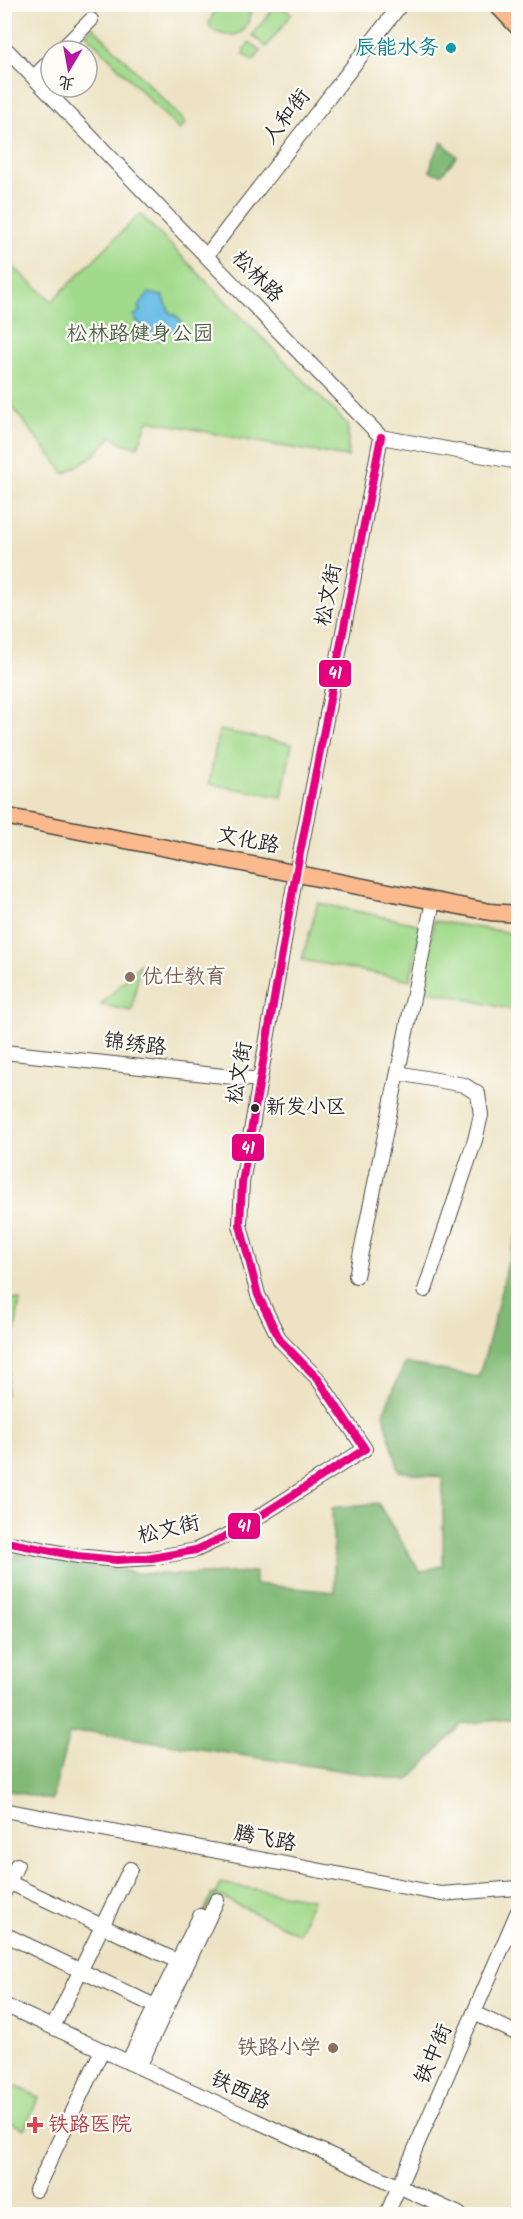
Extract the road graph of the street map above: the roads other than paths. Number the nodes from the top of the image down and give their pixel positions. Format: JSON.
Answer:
{"nodes":[{"id":1,"x":401,"y":4,"type":"edge"},
{"id":2,"x":496,"y":4,"type":"edge"},
{"id":3,"x":91,"y":20,"type":"dead end"},
{"id":4,"x":519,"y":27,"type":"edge"},
{"id":5,"x":72,"y":39,"type":"edge"},
{"id":6,"x":4,"y":47,"type":"edge"},
{"id":7,"x":39,"y":72,"type":"edge"},
{"id":8,"x":34,"y":77,"type":"junction"},
{"id":9,"x":207,"y":255,"type":"junction"},
{"id":10,"x":381,"y":436,"type":"junction"},
{"id":11,"x":519,"y":462,"type":"edge"},
{"id":12,"x":5,"y":822,"type":"edge"},
{"id":13,"x":295,"y":879,"type":"junction"},
{"id":14,"x":432,"y":906,"type":"junction"},
{"id":15,"x":519,"y":914,"type":"edge"},
{"id":16,"x":519,"y":924,"type":"edge"},
{"id":17,"x":4,"y":1052,"type":"edge"},
{"id":18,"x":398,"y":1073,"type":"junction"},
{"id":19,"x":260,"y":1080,"type":"junction"},
{"id":20,"x":356,"y":1276,"type":"dead end"},
{"id":21,"x":425,"y":1290,"type":"dead end"},
{"id":22,"x":11,"y":1543,"type":"dead end"},
{"id":23,"x":4,"y":1810,"type":"edge"},
{"id":24,"x":17,"y":1865,"type":"dead end"},
{"id":25,"x":130,"y":1869,"type":"dead end"},
{"id":26,"x":6,"y":1885,"type":"edge"},
{"id":27,"x":519,"y":1888,"type":"edge"},
{"id":28,"x":519,"y":1911,"type":"edge"},
{"id":29,"x":102,"y":1925,"type":"junction"},
{"id":30,"x":4,"y":1934,"type":"edge"},
{"id":31,"x":177,"y":1961,"type":"junction"},
{"id":32,"x":81,"y":1970,"type":"junction"},
{"id":33,"x":4,"y":2005,"type":"edge"},
{"id":34,"x":156,"y":2006,"type":"junction"},
{"id":35,"x":474,"y":2013,"type":"junction"},
{"id":36,"x":53,"y":2027,"type":"junction"},
{"id":37,"x":519,"y":2034,"type":"edge"},
{"id":38,"x":102,"y":2050,"type":"junction"},
{"id":39,"x":134,"y":2065,"type":"junction"},
{"id":40,"x":399,"y":2187,"type":"junction"},
{"id":41,"x":36,"y":2190,"type":"dead end"},
{"id":42,"x":387,"y":2214,"type":"edge"},
{"id":43,"x":459,"y":2214,"type":"edge"}],
"edges":[{"from":1,"to":9,"type":"street","name":"人和街"},
{"from":2,"to":4,"type":"main road"},
{"from":3,"to":5,"type":"street"},
{"from":6,"to":8,"type":"street","name":"松林路"},
{"from":7,"to":8,"type":"street"},
{"from":8,"to":9,"type":"street","name":"松林路"},
{"from":9,"to":10,"type":"street","name":"松林路"},
{"from":10,"to":11,"type":"street"},
{"from":10,"to":13,"type":"street","name":"松文街"},
{"from":12,"to":13,"type":"main road","name":"文化路"},
{"from":13,"to":14,"type":"main road","name":"文化路"},
{"from":13,"to":19,"type":"street","name":"松文街"},
{"from":14,"to":15,"type":"main road","name":"文化路"},
{"from":14,"to":16,"type":"main road","name":"文化路"},
{"from":14,"to":18,"type":"street"},
{"from":17,"to":19,"type":"street","name":"锦绣路"},
{"from":18,"to":20,"type":"street"},
{"from":18,"to":21,"type":"street"},
{"from":19,"to":22,"type":"street","name":"松文街"},
{"from":23,"to":27,"type":"street","name":"腾飞路"},
{"from":24,"to":26,"type":"street"},
{"from":25,"to":29,"type":"street"},
{"from":26,"to":29,"type":"street"},
{"from":28,"to":35,"type":"street","name":"铁中街"},
{"from":29,"to":31,"type":"street"},
{"from":29,"to":32,"type":"street"},
{"from":30,"to":32,"type":"street"},
{"from":31,"to":34,"type":"street"},
{"from":31,"to":39,"type":"street"},
{"from":32,"to":34,"type":"street"},
{"from":32,"to":36,"type":"street"},
{"from":33,"to":36,"type":"street","name":"铁西路"},
{"from":34,"to":39,"type":"street"},
{"from":35,"to":37,"type":"street"},
{"from":35,"to":40,"type":"street","name":"铁中街"},
{"from":36,"to":38,"type":"street","name":"铁西路"},
{"from":38,"to":39,"type":"street","name":"铁西路"},
{"from":38,"to":41,"type":"street"},
{"from":39,"to":40,"type":"street","name":"铁西路"},
{"from":40,"to":42,"type":"street","name":"铁中街"},
{"from":40,"to":43,"type":"street","name":"铁西路"}]}
